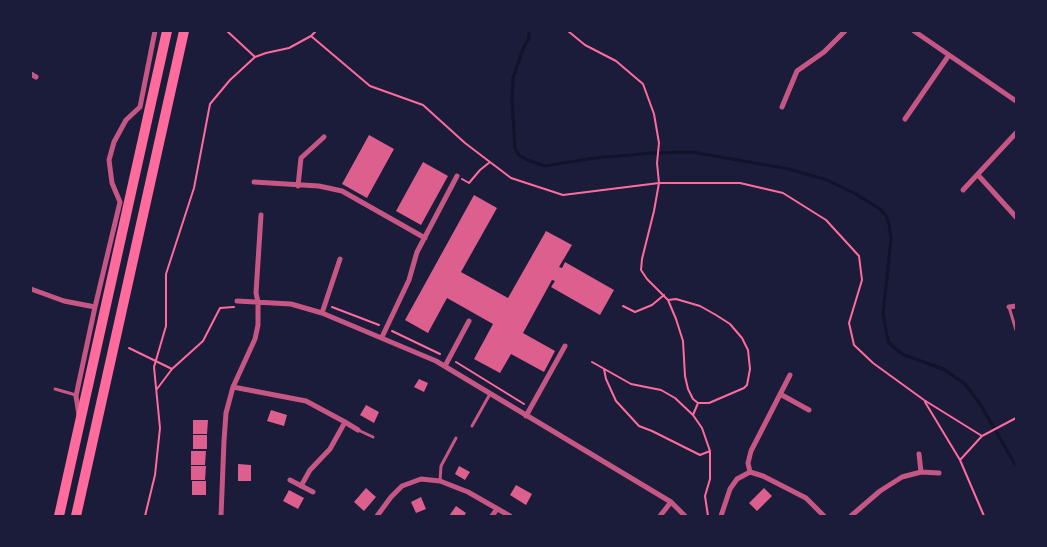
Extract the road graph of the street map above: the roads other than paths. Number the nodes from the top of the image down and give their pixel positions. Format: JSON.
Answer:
{"nodes":[{"id":1,"x":155,"y":31,"type":"edge"},
{"id":2,"x":167,"y":31,"type":"edge"},
{"id":3,"x":184,"y":31,"type":"edge"},
{"id":4,"x":845,"y":31,"type":"edge"},
{"id":5,"x":914,"y":31,"type":"edge"},
{"id":6,"x":949,"y":55,"type":"junction"},
{"id":7,"x":1016,"y":101,"type":"edge"},
{"id":8,"x":782,"y":107,"type":"dead end"},
{"id":9,"x":905,"y":119,"type":"dead end"},
{"id":10,"x":1016,"y":133,"type":"edge"},
{"id":11,"x":324,"y":137,"type":"dead end"},
{"id":12,"x":978,"y":175,"type":"junction"},
{"id":13,"x":457,"y":176,"type":"road end"},
{"id":14,"x":254,"y":182,"type":"dead end"},
{"id":15,"x":298,"y":186,"type":"junction"},
{"id":16,"x":963,"y":190,"type":"dead end"},
{"id":17,"x":261,"y":214,"type":"dead end"},
{"id":18,"x":1016,"y":217,"type":"edge"},
{"id":19,"x":424,"y":238,"type":"junction"},
{"id":20,"x":340,"y":259,"type":"dead end"},
{"id":21,"x":31,"y":289,"type":"edge"},
{"id":22,"x":237,"y":302,"type":"road end"},
{"id":23,"x":258,"y":302,"type":"junction"},
{"id":24,"x":1016,"y":306,"type":"edge"},
{"id":25,"x":95,"y":307,"type":"junction"},
{"id":26,"x":1009,"y":307,"type":"joint"},
{"id":27,"x":322,"y":313,"type":"junction"},
{"id":28,"x":469,"y":321,"type":"dead end"},
{"id":29,"x":1016,"y":330,"type":"edge"},
{"id":30,"x":382,"y":337,"type":"junction"},
{"id":31,"x":565,"y":346,"type":"dead end"},
{"id":32,"x":446,"y":366,"type":"junction"},
{"id":33,"x":790,"y":375,"type":"dead end"},
{"id":34,"x":233,"y":387,"type":"junction"},
{"id":35,"x":55,"y":389,"type":"dead end"},
{"id":36,"x":490,"y":394,"type":"junction"},
{"id":37,"x":780,"y":394,"type":"junction"},
{"id":38,"x":76,"y":396,"type":"junction"},
{"id":39,"x":809,"y":410,"type":"dead end"},
{"id":40,"x":526,"y":416,"type":"junction"},
{"id":41,"x":345,"y":422,"type":"junction"},
{"id":42,"x":80,"y":423,"type":"junction"},
{"id":43,"x":472,"y":426,"type":"dead end"},
{"id":44,"x":358,"y":430,"type":"joint"},
{"id":45,"x":373,"y":437,"type":"dead end"},
{"id":46,"x":456,"y":438,"type":"dead end"},
{"id":47,"x":919,"y":454,"type":"dead end"},
{"id":48,"x":750,"y":472,"type":"junction"},
{"id":49,"x":921,"y":472,"type":"junction"},
{"id":50,"x":939,"y":473,"type":"dead end"},
{"id":51,"x":290,"y":480,"type":"dead end"},
{"id":52,"x":440,"y":481,"type":"junction"},
{"id":53,"x":301,"y":486,"type":"junction"},
{"id":54,"x":314,"y":492,"type":"dead end"},
{"id":55,"x":671,"y":502,"type":"junction"},
{"id":56,"x":497,"y":509,"type":"junction"},
{"id":57,"x":60,"y":516,"type":"edge"},
{"id":58,"x":76,"y":516,"type":"edge"},
{"id":59,"x":221,"y":516,"type":"edge"},
{"id":60,"x":377,"y":516,"type":"edge"},
{"id":61,"x":492,"y":516,"type":"edge"},
{"id":62,"x":510,"y":516,"type":"edge"},
{"id":63,"x":660,"y":516,"type":"edge"},
{"id":64,"x":685,"y":516,"type":"edge"},
{"id":65,"x":721,"y":516,"type":"edge"},
{"id":66,"x":824,"y":516,"type":"edge"},
{"id":67,"x":852,"y":516,"type":"edge"}],
"edges":[{"from":1,"to":25,"type":"street"},
{"from":2,"to":42,"type":"highway"},
{"from":3,"to":58,"type":"highway"},
{"from":4,"to":8,"type":"street"},
{"from":5,"to":6,"type":"street"},
{"from":6,"to":7,"type":"street"},
{"from":6,"to":9,"type":"street"},
{"from":10,"to":12,"type":"street"},
{"from":11,"to":15,"type":"street"},
{"from":12,"to":16,"type":"street"},
{"from":12,"to":18,"type":"street"},
{"from":13,"to":19,"type":"street"},
{"from":14,"to":15,"type":"street"},
{"from":15,"to":19,"type":"street"},
{"from":17,"to":23,"type":"street"},
{"from":19,"to":30,"type":"street"},
{"from":20,"to":27,"type":"street"},
{"from":21,"to":25,"type":"street"},
{"from":22,"to":23,"type":"street"},
{"from":23,"to":27,"type":"street"},
{"from":23,"to":34,"type":"street"},
{"from":24,"to":26,"type":"street"},
{"from":25,"to":38,"type":"street"},
{"from":26,"to":29,"type":"lane"},
{"from":27,"to":30,"type":"street"},
{"from":28,"to":32,"type":"street"},
{"from":30,"to":32,"type":"street"},
{"from":31,"to":40,"type":"street"},
{"from":32,"to":36,"type":"street"},
{"from":33,"to":37,"type":"street"},
{"from":34,"to":41,"type":"street"},
{"from":34,"to":59,"type":"street"},
{"from":35,"to":38,"type":"lane"},
{"from":36,"to":40,"type":"street"},
{"from":36,"to":43,"type":"lane"},
{"from":37,"to":39,"type":"street"},
{"from":37,"to":48,"type":"street"},
{"from":38,"to":42,"type":"street"},
{"from":40,"to":55,"type":"street"},
{"from":41,"to":44,"type":"street"},
{"from":41,"to":53,"type":"street"},
{"from":42,"to":57,"type":"highway"},
{"from":44,"to":45,"type":"lane"},
{"from":46,"to":52,"type":"lane"},
{"from":47,"to":49,"type":"street"},
{"from":48,"to":65,"type":"street"},
{"from":48,"to":66,"type":"street"},
{"from":49,"to":50,"type":"street"},
{"from":49,"to":67,"type":"street"},
{"from":51,"to":53,"type":"street"},
{"from":52,"to":56,"type":"street"},
{"from":52,"to":60,"type":"street"},
{"from":53,"to":54,"type":"street"},
{"from":55,"to":63,"type":"street"},
{"from":55,"to":64,"type":"street"},
{"from":56,"to":61,"type":"street"},
{"from":56,"to":62,"type":"street"}]}
